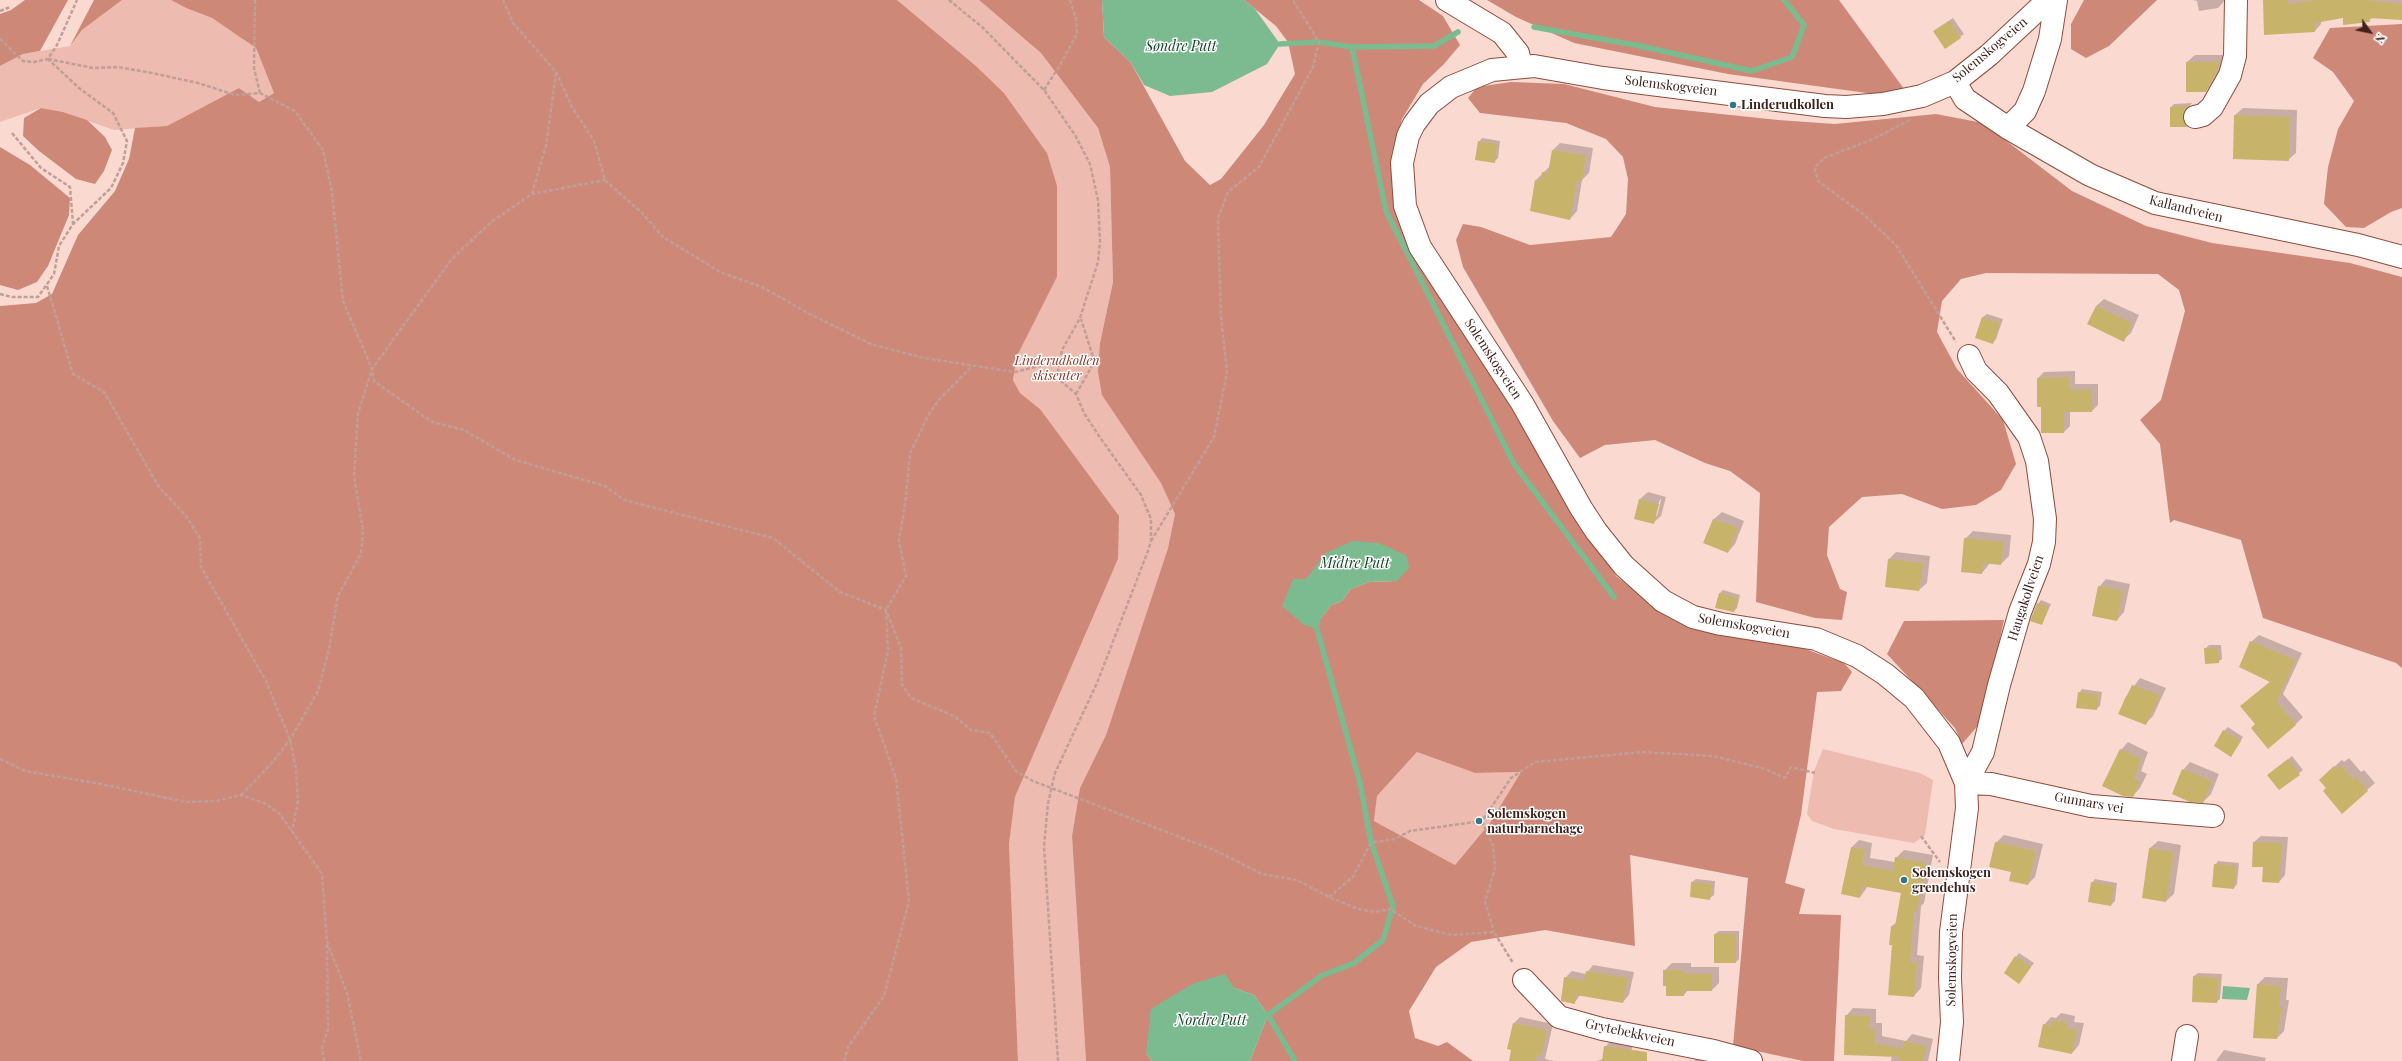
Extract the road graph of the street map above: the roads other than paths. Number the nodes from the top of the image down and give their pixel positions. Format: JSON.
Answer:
{"nodes":[{"id":1,"x":1448,"y":0,"type":"edge"},
{"id":2,"x":2048,"y":0,"type":"edge"},
{"id":3,"x":2056,"y":0,"type":"edge"},
{"id":4,"x":2236,"y":0,"type":"edge"},
{"id":5,"x":1521,"y":66,"type":"junction"},
{"id":6,"x":1955,"y":82,"type":"junction"},
{"id":7,"x":2195,"y":117,"type":"dead end"},
{"id":8,"x":2008,"y":128,"type":"junction"},
{"id":9,"x":2402,"y":257,"type":"edge"},
{"id":10,"x":1969,"y":356,"type":"road end"},
{"id":11,"x":1966,"y":783,"type":"junction"},
{"id":12,"x":2214,"y":816,"type":"dead end"},
{"id":13,"x":1524,"y":980,"type":"road end"},
{"id":14,"x":2187,"y":1036,"type":"dead end"},
{"id":15,"x":1751,"y":1061,"type":"edge"},
{"id":16,"x":1948,"y":1061,"type":"edge"},
{"id":17,"x":2183,"y":1061,"type":"edge"}],
"edges":[{"from":1,"to":5,"type":"street"},
{"from":2,"to":6,"type":"street","name":"Solemskogveien"},
{"from":3,"to":8,"type":"street"},
{"from":4,"to":7,"type":"street"},
{"from":5,"to":6,"type":"street","name":"Solemskogveien"},
{"from":5,"to":11,"type":"street","name":"Solemskogveien"},
{"from":6,"to":8,"type":"street","name":"Kallandveien"},
{"from":8,"to":9,"type":"street","name":"Kallandveien"},
{"from":10,"to":11,"type":"street","name":"Haugakollveien"},
{"from":11,"to":12,"type":"street","name":"Gunnars vei"},
{"from":11,"to":16,"type":"street","name":"Solemskogveien"},
{"from":13,"to":15,"type":"street","name":"Grytebekkveien"},
{"from":14,"to":17,"type":"street"}]}
